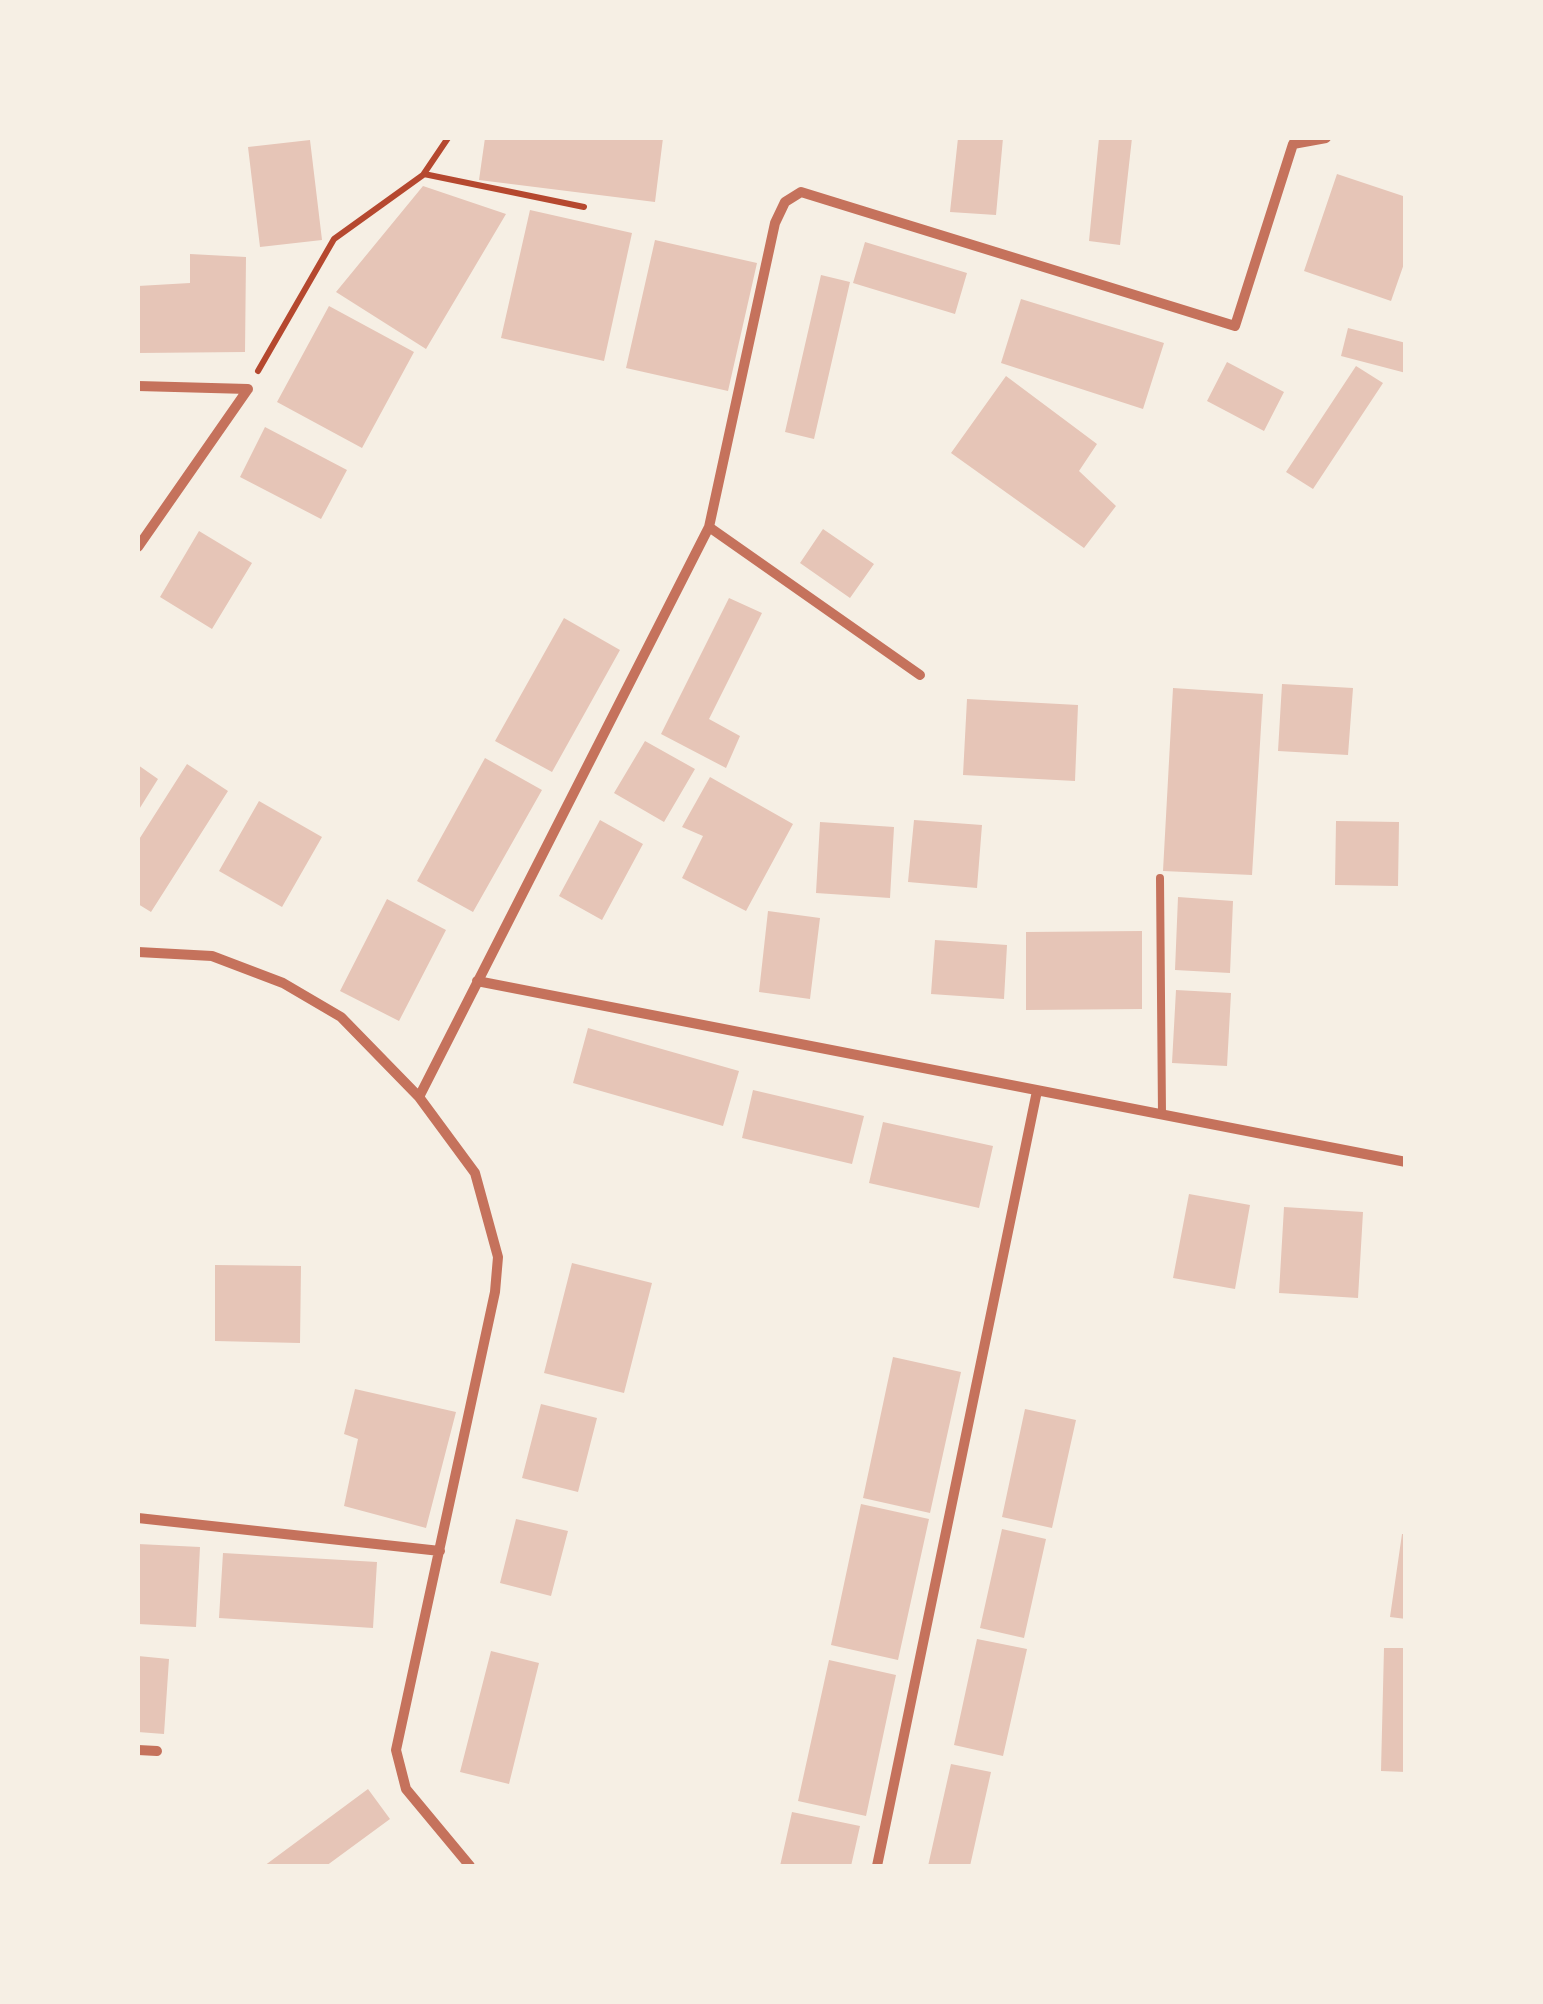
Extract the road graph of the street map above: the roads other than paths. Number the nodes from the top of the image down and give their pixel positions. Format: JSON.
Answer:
{"nodes":[{"id":1,"x":1326,"y":138,"type":"edge"},
{"id":2,"x":138,"y":386,"type":"edge"},
{"id":3,"x":709,"y":527,"type":"junction"},
{"id":4,"x":138,"y":546,"type":"edge"},
{"id":5,"x":920,"y":675,"type":"dead end"},
{"id":6,"x":1160,"y":878,"type":"dead end"},
{"id":7,"x":138,"y":952,"type":"edge"},
{"id":8,"x":477,"y":981,"type":"junction"},
{"id":9,"x":1036,"y":1090,"type":"junction"},
{"id":10,"x":419,"y":1097,"type":"junction"},
{"id":11,"x":1162,"y":1115,"type":"junction"},
{"id":12,"x":1406,"y":1162,"type":"edge"},
{"id":13,"x":138,"y":1518,"type":"edge"},
{"id":14,"x":440,"y":1550,"type":"junction"},
{"id":15,"x":138,"y":1750,"type":"edge"},
{"id":16,"x":157,"y":1751,"type":"dead end"},
{"id":17,"x":470,"y":1866,"type":"edge"},
{"id":18,"x":877,"y":1866,"type":"edge"}],
"edges":[{"from":1,"to":3,"type":"street"},
{"from":2,"to":4,"type":"street"},
{"from":3,"to":5,"type":"street"},
{"from":3,"to":8,"type":"street"},
{"from":6,"to":11,"type":"lane"},
{"from":7,"to":10,"type":"street"},
{"from":8,"to":9,"type":"street"},
{"from":8,"to":10,"type":"street"},
{"from":9,"to":11,"type":"street"},
{"from":9,"to":18,"type":"street"},
{"from":10,"to":14,"type":"street"},
{"from":11,"to":12,"type":"street"},
{"from":13,"to":14,"type":"street"},
{"from":14,"to":17,"type":"street"},
{"from":15,"to":16,"type":"street"}]}
